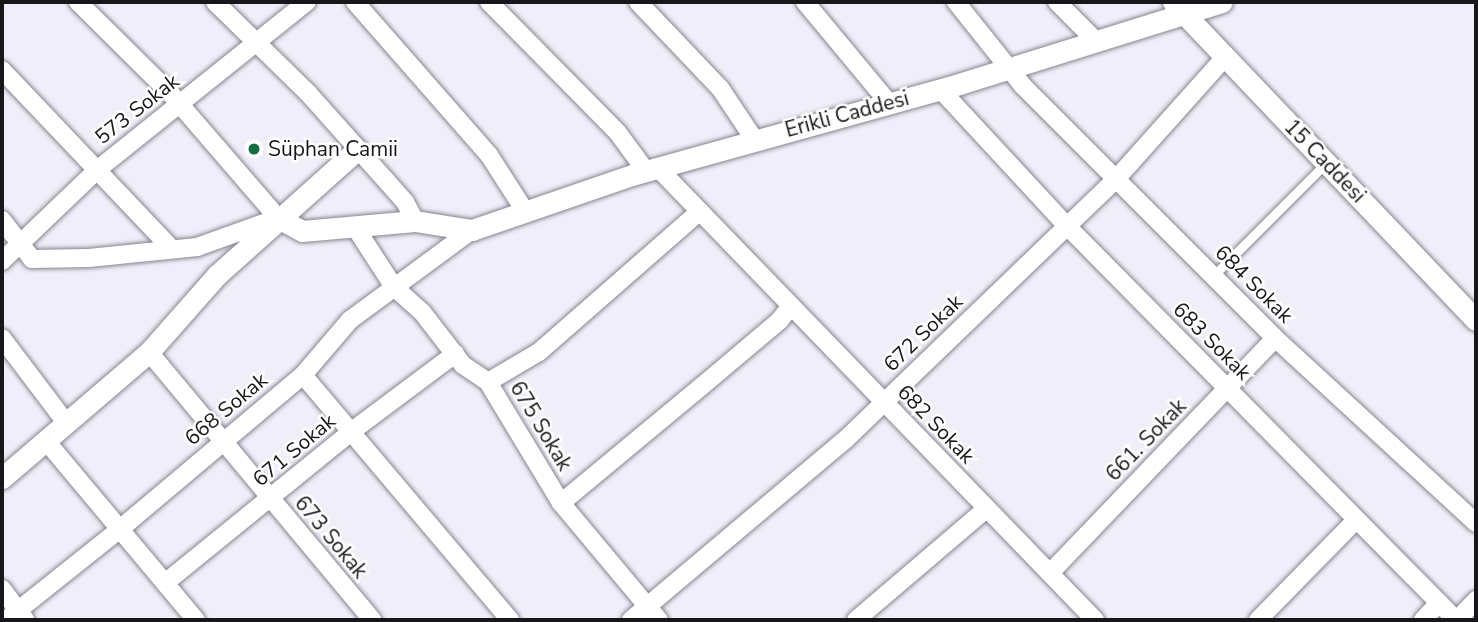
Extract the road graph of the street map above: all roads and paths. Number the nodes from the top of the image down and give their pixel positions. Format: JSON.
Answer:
{"nodes":[{"id":1,"x":78,"y":2,"type":"edge"},
{"id":2,"x":215,"y":2,"type":"edge"},
{"id":3,"x":307,"y":2,"type":"edge"},
{"id":4,"x":355,"y":2,"type":"edge"},
{"id":5,"x":489,"y":2,"type":"edge"},
{"id":6,"x":638,"y":2,"type":"edge"},
{"id":7,"x":805,"y":2,"type":"edge"},
{"id":8,"x":956,"y":2,"type":"edge"},
{"id":9,"x":1057,"y":2,"type":"edge"},
{"id":10,"x":1222,"y":2,"type":"edge"},
{"id":11,"x":1179,"y":8,"type":"edge"},
{"id":12,"x":1097,"y":42,"type":"junction"},
{"id":13,"x":258,"y":44,"type":"junction"},
{"id":14,"x":1225,"y":57,"type":"junction"},
{"id":15,"x":1008,"y":69,"type":"junction"},
{"id":16,"x":2,"y":71,"type":"edge"},
{"id":17,"x":940,"y":89,"type":"junction"},
{"id":18,"x":180,"y":103,"type":"junction"},
{"id":19,"x":889,"y":103,"type":"junction"},
{"id":20,"x":754,"y":139,"type":"junction"},
{"id":21,"x":357,"y":150,"type":"junction"},
{"id":22,"x":1326,"y":163,"type":"junction"},
{"id":23,"x":652,"y":169,"type":"junction"},
{"id":24,"x":97,"y":170,"type":"junction"},
{"id":25,"x":1117,"y":178,"type":"junction"},
{"id":26,"x":525,"y":211,"type":"junction"},
{"id":27,"x":699,"y":212,"type":"junction"},
{"id":28,"x":278,"y":218,"type":"junction"},
{"id":29,"x":2,"y":220,"type":"edge"},
{"id":30,"x":415,"y":221,"type":"junction"},
{"id":31,"x":1066,"y":225,"type":"junction"},
{"id":32,"x":355,"y":227,"type":"junction"},
{"id":33,"x":472,"y":230,"type":"junction"},
{"id":34,"x":20,"y":243,"type":"junction"},
{"id":35,"x":172,"y":250,"type":"junction"},
{"id":36,"x":2,"y":261,"type":"edge"},
{"id":37,"x":1213,"y":276,"type":"junction"},
{"id":38,"x":394,"y":287,"type":"junction"},
{"id":39,"x":791,"y":306,"type":"junction"},
{"id":40,"x":1476,"y":320,"type":"edge"},
{"id":41,"x":2,"y":338,"type":"edge"},
{"id":42,"x":1275,"y":338,"type":"junction"},
{"id":43,"x":149,"y":352,"type":"junction"},
{"id":44,"x":455,"y":354,"type":"junction"},
{"id":45,"x":303,"y":375,"type":"junction"},
{"id":46,"x":488,"y":382,"type":"junction"},
{"id":47,"x":1228,"y":389,"type":"junction"},
{"id":48,"x":883,"y":402,"type":"junction"},
{"id":49,"x":67,"y":424,"type":"junction"},
{"id":50,"x":352,"y":431,"type":"junction"},
{"id":51,"x":47,"y":442,"type":"junction"},
{"id":52,"x":222,"y":442,"type":"junction"},
{"id":53,"x":2,"y":478,"type":"edge"},
{"id":54,"x":271,"y":500,"type":"junction"},
{"id":55,"x":561,"y":503,"type":"junction"},
{"id":56,"x":987,"y":508,"type":"junction"},
{"id":57,"x":1355,"y":521,"type":"junction"},
{"id":58,"x":1476,"y":523,"type":"edge"},
{"id":59,"x":120,"y":529,"type":"junction"},
{"id":60,"x":1050,"y":573,"type":"junction"},
{"id":61,"x":165,"y":583,"type":"junction"},
{"id":62,"x":2,"y":589,"type":"edge"},
{"id":63,"x":1476,"y":600,"type":"edge"},
{"id":64,"x":1439,"y":603,"type":"junction"},
{"id":65,"x":653,"y":614,"type":"edge"},
{"id":66,"x":16,"y":617,"type":"edge"},
{"id":67,"x":1089,"y":618,"type":"edge"},
{"id":68,"x":196,"y":620,"type":"edge"},
{"id":69,"x":372,"y":620,"type":"edge"},
{"id":70,"x":510,"y":620,"type":"edge"},
{"id":71,"x":632,"y":620,"type":"edge"},
{"id":72,"x":856,"y":620,"type":"edge"},
{"id":73,"x":1258,"y":620,"type":"edge"},
{"id":74,"x":1423,"y":620,"type":"edge"},
{"id":75,"x":1457,"y":620,"type":"edge"}],
"edges":[{"from":1,"to":18,"type":"street"},
{"from":2,"to":13,"type":"street"},
{"from":3,"to":13,"type":"street","name":"573 Sokak"},
{"from":4,"to":26,"type":"street"},
{"from":5,"to":23,"type":"street","name":"682 Sokak"},
{"from":6,"to":20,"type":"street"},
{"from":7,"to":19,"type":"street"},
{"from":8,"to":15,"type":"street","name":"684 Sokak"},
{"from":9,"to":12,"type":"street"},
{"from":10,"to":11,"type":"street","name":"Erikli Caddesi"},
{"from":11,"to":12,"type":"street","name":"Erikli Caddesi"},
{"from":11,"to":14,"type":"street","name":"15 Caddesi"},
{"from":12,"to":15,"type":"street","name":"Erikli Caddesi"},
{"from":13,"to":18,"type":"street","name":"573 Sokak"},
{"from":13,"to":21,"type":"street"},
{"from":14,"to":22,"type":"street","name":"15 Caddesi"},
{"from":14,"to":25,"type":"street","name":"672 Sokak"},
{"from":15,"to":17,"type":"street","name":"Erikli Caddesi"},
{"from":15,"to":25,"type":"street","name":"684 Sokak"},
{"from":16,"to":24,"type":"street"},
{"from":17,"to":19,"type":"street","name":"Erikli Caddesi"},
{"from":17,"to":31,"type":"street","name":"683 Sokak"},
{"from":18,"to":24,"type":"street","name":"573 Sokak"},
{"from":18,"to":28,"type":"street"},
{"from":19,"to":20,"type":"street","name":"Erikli Caddesi"},
{"from":20,"to":23,"type":"street","name":"Erikli Caddesi"},
{"from":21,"to":28,"type":"street"},
{"from":21,"to":30,"type":"street"},
{"from":22,"to":37,"type":"lane"},
{"from":22,"to":40,"type":"street","name":"15 Caddesi"},
{"from":23,"to":26,"type":"street","name":"Erikli Caddesi"},
{"from":23,"to":27,"type":"street","name":"682 Sokak"},
{"from":24,"to":34,"type":"street","name":"573 Sokak"},
{"from":24,"to":35,"type":"street"},
{"from":25,"to":31,"type":"street","name":"672 Sokak"},
{"from":25,"to":37,"type":"street","name":"684 Sokak"},
{"from":26,"to":33,"type":"street","name":"Erikli Caddesi"},
{"from":27,"to":39,"type":"street","name":"682 Sokak"},
{"from":27,"to":46,"type":"street"},
{"from":28,"to":32,"type":"street"},
{"from":28,"to":35,"type":"street"},
{"from":28,"to":43,"type":"street"},
{"from":29,"to":34,"type":"street"},
{"from":30,"to":32,"type":"street"},
{"from":30,"to":33,"type":"street"},
{"from":31,"to":47,"type":"street","name":"683 Sokak"},
{"from":31,"to":48,"type":"street","name":"672 Sokak"},
{"from":32,"to":38,"type":"street","name":"675 Sokak"},
{"from":33,"to":38,"type":"street","name":"668 Sokak"},
{"from":34,"to":35,"type":"street"},
{"from":34,"to":36,"type":"street","name":"573 Sokak"},
{"from":37,"to":42,"type":"street","name":"684 Sokak"},
{"from":38,"to":44,"type":"street","name":"675 Sokak"},
{"from":38,"to":45,"type":"street","name":"668 Sokak"},
{"from":39,"to":48,"type":"street","name":"682 Sokak"},
{"from":39,"to":55,"type":"street"},
{"from":41,"to":49,"type":"street"},
{"from":42,"to":47,"type":"street","name":"661. Sokak"},
{"from":42,"to":58,"type":"street","name":"684 Sokak"},
{"from":43,"to":49,"type":"street"},
{"from":43,"to":52,"type":"street","name":"673 Sokak"},
{"from":44,"to":46,"type":"street","name":"675 Sokak"},
{"from":44,"to":50,"type":"street","name":"671 Sokak"},
{"from":45,"to":50,"type":"street"},
{"from":45,"to":52,"type":"street","name":"668 Sokak"},
{"from":46,"to":55,"type":"street","name":"675 Sokak"},
{"from":47,"to":57,"type":"street","name":"683 Sokak"},
{"from":47,"to":60,"type":"street","name":"661. Sokak"},
{"from":48,"to":56,"type":"street","name":"682 Sokak"},
{"from":48,"to":65,"type":"street","name":"672 Sokak"},
{"from":49,"to":51,"type":"street"},
{"from":50,"to":54,"type":"street","name":"671 Sokak"},
{"from":50,"to":70,"type":"street"},
{"from":51,"to":53,"type":"street"},
{"from":51,"to":59,"type":"street"},
{"from":52,"to":54,"type":"street","name":"673 Sokak"},
{"from":52,"to":59,"type":"street","name":"668 Sokak"},
{"from":54,"to":61,"type":"street","name":"671 Sokak"},
{"from":54,"to":69,"type":"street","name":"673 Sokak"},
{"from":55,"to":65,"type":"street","name":"675 Sokak"},
{"from":56,"to":60,"type":"street","name":"682 Sokak"},
{"from":56,"to":72,"type":"street"},
{"from":57,"to":64,"type":"street","name":"683 Sokak"},
{"from":57,"to":73,"type":"street"},
{"from":59,"to":61,"type":"street"},
{"from":59,"to":66,"type":"street","name":"668 Sokak"},
{"from":60,"to":67,"type":"street","name":"682 Sokak"},
{"from":61,"to":68,"type":"street"},
{"from":62,"to":66,"type":"street"},
{"from":63,"to":75,"type":"street"},
{"from":64,"to":74,"type":"street"},
{"from":64,"to":75,"type":"street","name":"683 Sokak"},
{"from":65,"to":71,"type":"street","name":"672 Sokak"}]}
